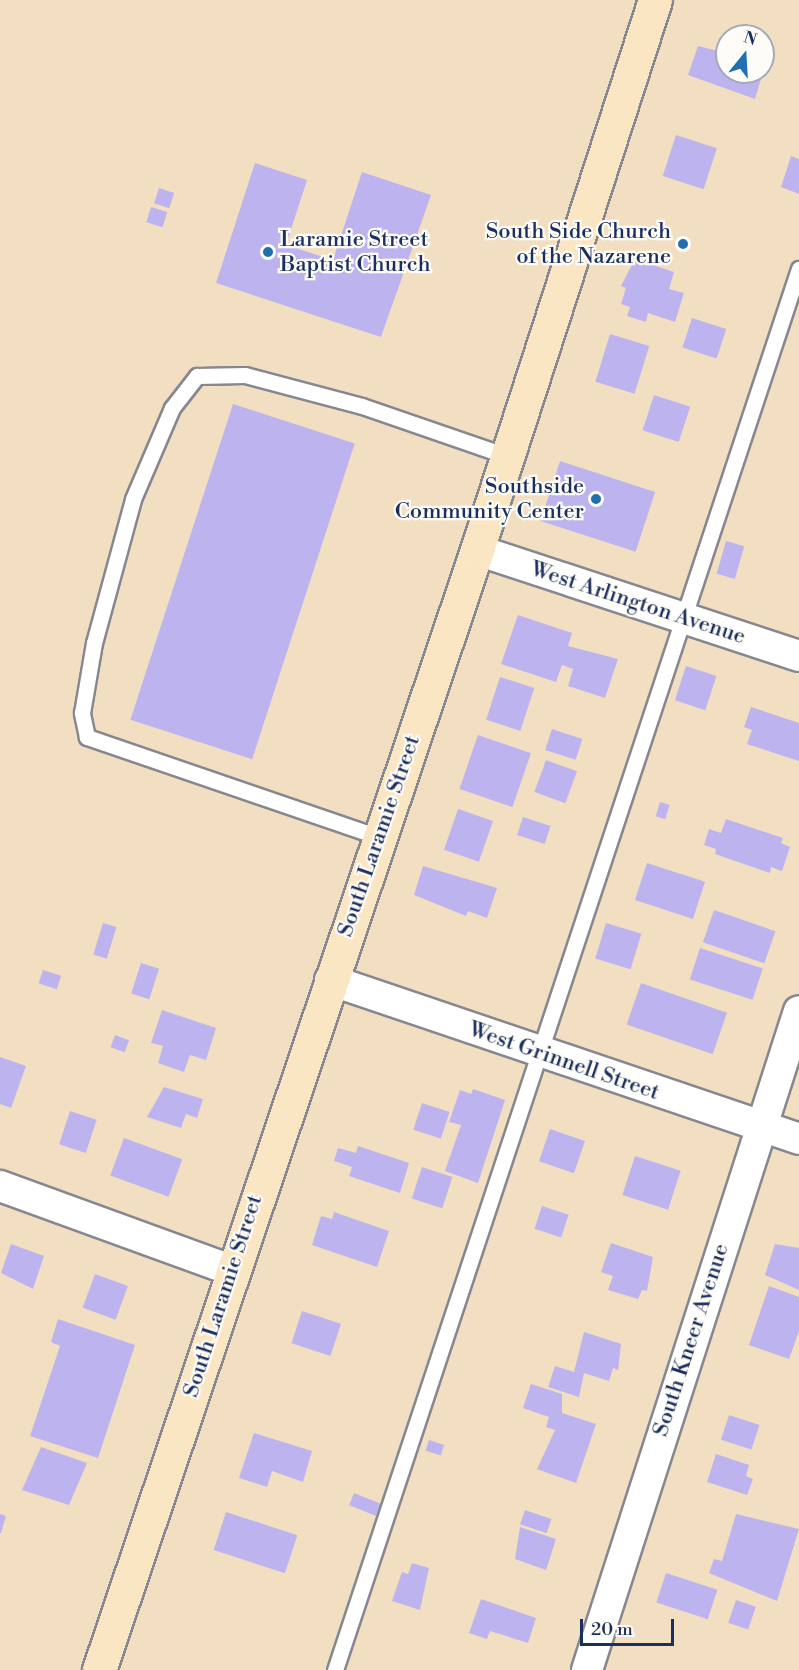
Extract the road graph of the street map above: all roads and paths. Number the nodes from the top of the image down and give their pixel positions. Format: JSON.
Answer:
{"nodes":[{"id":1,"x":655,"y":0,"type":"edge"},
{"id":2,"x":799,"y":269,"type":"edge"},
{"id":3,"x":507,"y":456,"type":"junction"},
{"id":4,"x":477,"y":550,"type":"junction"},
{"id":5,"x":685,"y":619,"type":"junction"},
{"id":6,"x":799,"y":656,"type":"edge"},
{"id":7,"x":379,"y":837,"type":"junction"},
{"id":8,"x":330,"y":980,"type":"junction"},
{"id":9,"x":799,"y":1011,"type":"edge"},
{"id":10,"x":538,"y":1053,"type":"junction"},
{"id":11,"x":759,"y":1125,"type":"junction"},
{"id":12,"x":799,"y":1139,"type":"edge"},
{"id":13,"x":0,"y":1186,"type":"edge"},
{"id":14,"x":231,"y":1270,"type":"junction"},
{"id":15,"x":99,"y":1670,"type":"edge"},
{"id":16,"x":335,"y":1670,"type":"edge"},
{"id":17,"x":587,"y":1670,"type":"edge"}],
"edges":[{"from":1,"to":3,"type":"street","name":"South Laramie Street"},
{"from":2,"to":5,"type":"lane"},
{"from":3,"to":4,"type":"street","name":"South Laramie Street"},
{"from":3,"to":7,"type":"lane"},
{"from":4,"to":5,"type":"street","name":"West Arlington Avenue"},
{"from":4,"to":7,"type":"street","name":"South Laramie Street"},
{"from":5,"to":6,"type":"street","name":"West Arlington Avenue"},
{"from":5,"to":10,"type":"lane"},
{"from":7,"to":8,"type":"street","name":"South Laramie Street"},
{"from":8,"to":10,"type":"street","name":"West Grinnell Street"},
{"from":8,"to":14,"type":"street","name":"South Laramie Street"},
{"from":9,"to":11,"type":"street","name":"South Kneer Avenue"},
{"from":10,"to":11,"type":"street","name":"West Grinnell Street"},
{"from":10,"to":16,"type":"lane"},
{"from":11,"to":12,"type":"street","name":"West Grinnell Street"},
{"from":11,"to":17,"type":"street","name":"South Kneer Avenue"},
{"from":13,"to":14,"type":"street"},
{"from":14,"to":15,"type":"street","name":"South Laramie Street"}]}
